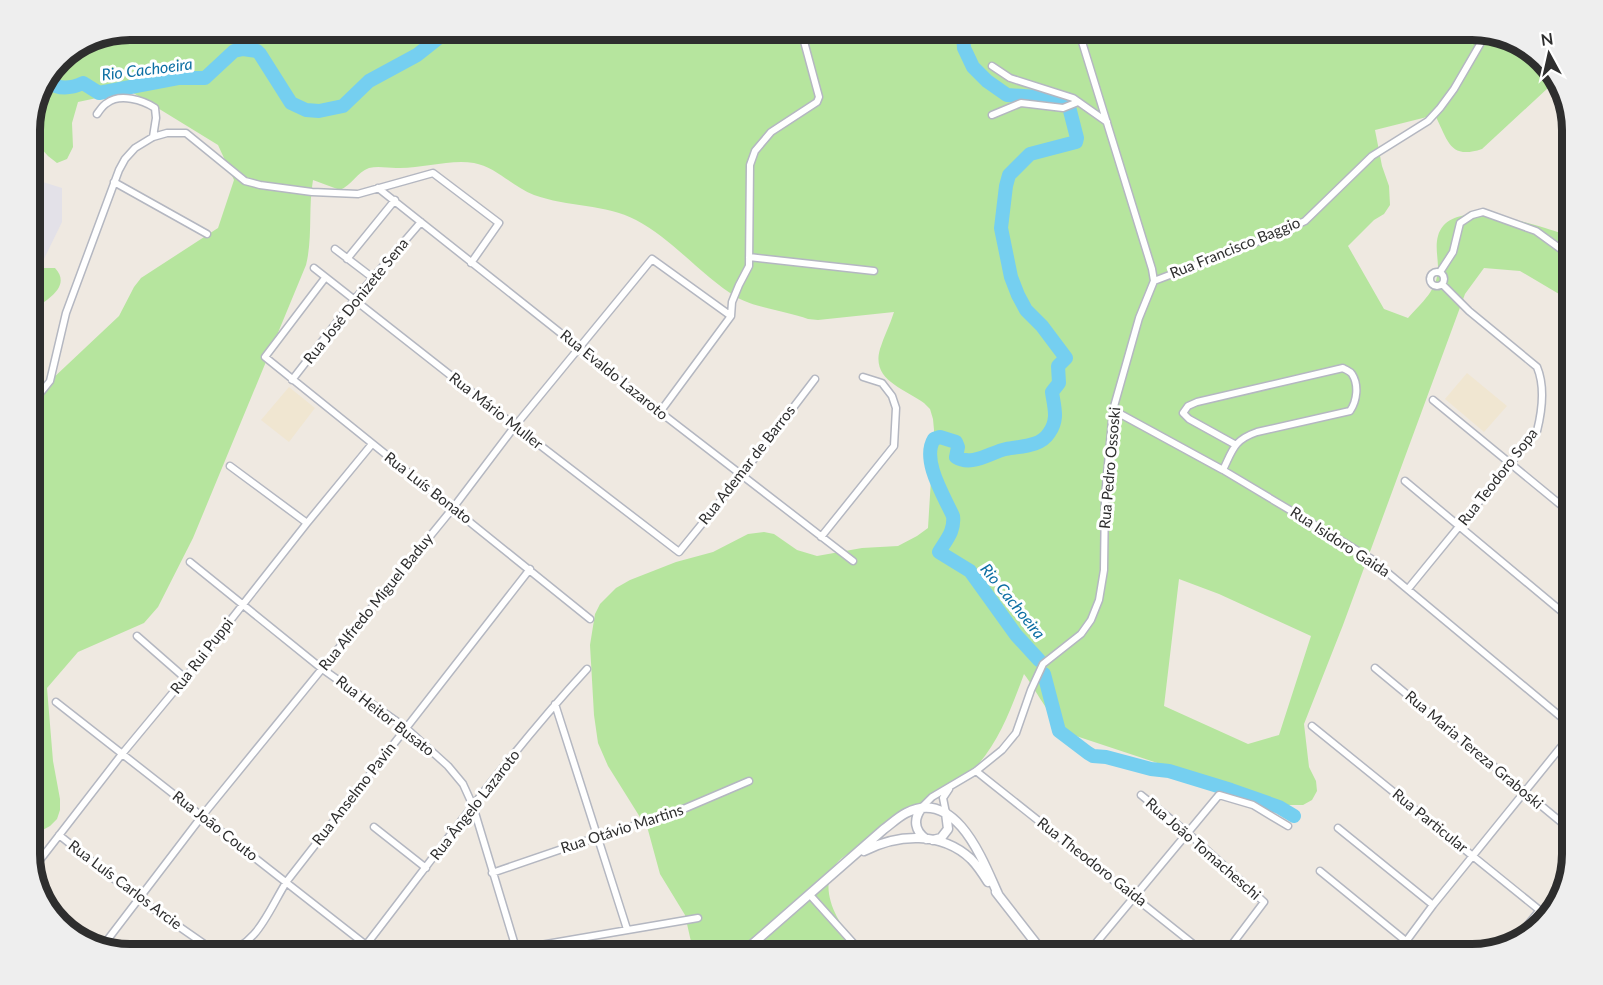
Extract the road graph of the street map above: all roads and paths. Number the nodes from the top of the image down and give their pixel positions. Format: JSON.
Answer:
{"nodes":[{"id":1,"x":804,"y":40,"type":"edge"},
{"id":2,"x":1082,"y":40,"type":"edge"},
{"id":3,"x":1482,"y":41,"type":"edge"},
{"id":4,"x":992,"y":66,"type":"dead end"},
{"id":5,"x":1078,"y":102,"type":"junction"},
{"id":6,"x":97,"y":114,"type":"dead end"},
{"id":7,"x":992,"y":115,"type":"dead end"},
{"id":8,"x":1108,"y":122,"type":"junction"},
{"id":9,"x":153,"y":137,"type":"junction"},
{"id":10,"x":114,"y":182,"type":"junction"},
{"id":11,"x":378,"y":188,"type":"junction"},
{"id":12,"x":395,"y":200,"type":"junction"},
{"id":13,"x":421,"y":222,"type":"junction"},
{"id":14,"x":207,"y":234,"type":"dead end"},
{"id":15,"x":334,"y":249,"type":"dead end"},
{"id":16,"x":1562,"y":250,"type":"edge"},
{"id":17,"x":749,"y":257,"type":"junction"},
{"id":18,"x":347,"y":259,"type":"junction"},
{"id":19,"x":471,"y":263,"type":"junction"},
{"id":20,"x":314,"y":268,"type":"dead end"},
{"id":21,"x":873,"y":271,"type":"dead end"},
{"id":22,"x":1440,"y":272,"type":"junction"},
{"id":23,"x":325,"y":278,"type":"junction"},
{"id":24,"x":373,"y":278,"type":"junction"},
{"id":25,"x":1154,"y":281,"type":"junction"},
{"id":26,"x":1442,"y":284,"type":"junction"},
{"id":27,"x":354,"y":300,"type":"junction"},
{"id":28,"x":731,"y":316,"type":"junction"},
{"id":29,"x":579,"y":347,"type":"junction"},
{"id":30,"x":863,"y":376,"type":"dead end"},
{"id":31,"x":815,"y":379,"type":"dead end"},
{"id":32,"x":292,"y":381,"type":"junction"},
{"id":33,"x":41,"y":392,"type":"edge"},
{"id":34,"x":1433,"y":399,"type":"dead end"},
{"id":35,"x":1113,"y":410,"type":"junction"},
{"id":36,"x":660,"y":412,"type":"junction"},
{"id":37,"x":515,"y":426,"type":"junction"},
{"id":38,"x":372,"y":444,"type":"junction"},
{"id":39,"x":1236,"y":446,"type":"junction"},
{"id":40,"x":1511,"y":463,"type":"junction"},
{"id":41,"x":230,"y":466,"type":"dead end"},
{"id":42,"x":1223,"y":470,"type":"junction"},
{"id":43,"x":741,"y":476,"type":"junction"},
{"id":44,"x":1405,"y":481,"type":"dead end"},
{"id":45,"x":1562,"y":505,"type":"edge"},
{"id":46,"x":453,"y":508,"type":"junction"},
{"id":47,"x":307,"y":522,"type":"junction"},
{"id":48,"x":1460,"y":526,"type":"junction"},
{"id":49,"x":821,"y":537,"type":"junction"},
{"id":50,"x":679,"y":552,"type":"joint"},
{"id":51,"x":852,"y":561,"type":"dead end"},
{"id":52,"x":190,"y":562,"type":"dead end"},
{"id":53,"x":530,"y":569,"type":"junction"},
{"id":54,"x":1408,"y":589,"type":"junction"},
{"id":55,"x":242,"y":604,"type":"junction"},
{"id":56,"x":1562,"y":612,"type":"edge"},
{"id":57,"x":590,"y":619,"type":"dead end"},
{"id":58,"x":137,"y":636,"type":"dead end"},
{"id":59,"x":321,"y":668,"type":"junction"},
{"id":60,"x":1375,"y":668,"type":"dead end"},
{"id":61,"x":587,"y":669,"type":"dead end"},
{"id":62,"x":185,"y":678,"type":"junction"},
{"id":63,"x":56,"y":702,"type":"dead end"},
{"id":64,"x":555,"y":705,"type":"junction"},
{"id":65,"x":1562,"y":718,"type":"edge"},
{"id":66,"x":1312,"y":726,"type":"dead end"},
{"id":67,"x":406,"y":728,"type":"junction"},
{"id":68,"x":1562,"y":746,"type":"edge"},
{"id":69,"x":122,"y":754,"type":"junction"},
{"id":70,"x":976,"y":771,"type":"junction"},
{"id":71,"x":749,"y":781,"type":"dead end"},
{"id":72,"x":949,"y":788,"type":"junction"},
{"id":73,"x":1525,"y":791,"type":"junction"},
{"id":74,"x":1141,"y":795,"type":"dead end"},
{"id":75,"x":472,"y":806,"type":"junction"},
{"id":76,"x":921,"y":809,"type":"junction"},
{"id":77,"x":946,"y":813,"type":"junction"},
{"id":78,"x":202,"y":816,"type":"junction"},
{"id":79,"x":1562,"y":823,"type":"edge"},
{"id":80,"x":1288,"y":826,"type":"dead end"},
{"id":81,"x":374,"y":827,"type":"dead end"},
{"id":82,"x":1338,"y":828,"type":"dead end"},
{"id":83,"x":1188,"y":832,"type":"junction"},
{"id":84,"x":59,"y":835,"type":"junction"},
{"id":85,"x":597,"y":837,"type":"junction"},
{"id":86,"x":929,"y":840,"type":"junction"},
{"id":87,"x":1473,"y":855,"type":"junction"},
{"id":88,"x":853,"y":857,"type":"junction"},
{"id":89,"x":41,"y":859,"type":"edge"},
{"id":90,"x":426,"y":868,"type":"junction"},
{"id":91,"x":1320,"y":871,"type":"dead end"},
{"id":92,"x":492,"y":873,"type":"junction"},
{"id":93,"x":287,"y":881,"type":"junction"},
{"id":94,"x":810,"y":894,"type":"junction"},
{"id":95,"x":998,"y":894,"type":"junction"},
{"id":96,"x":1135,"y":896,"type":"junction"},
{"id":97,"x":138,"y":898,"type":"junction"},
{"id":98,"x":1433,"y":905,"type":"junction"},
{"id":99,"x":1540,"y":910,"type":"joint"},
{"id":100,"x":698,"y":918,"type":"dead end"},
{"id":101,"x":1526,"y":927,"type":"edge"},
{"id":102,"x":627,"y":929,"type":"junction"},
{"id":103,"x":107,"y":941,"type":"edge"},
{"id":104,"x":1407,"y":942,"type":"joint"},
{"id":105,"x":204,"y":944,"type":"edge"},
{"id":106,"x":246,"y":944,"type":"edge"},
{"id":107,"x":365,"y":944,"type":"edge"},
{"id":108,"x":367,"y":944,"type":"edge"},
{"id":109,"x":514,"y":944,"type":"edge"},
{"id":110,"x":555,"y":944,"type":"edge"},
{"id":111,"x":753,"y":944,"type":"edge"},
{"id":112,"x":854,"y":944,"type":"edge"},
{"id":113,"x":1037,"y":944,"type":"edge"},
{"id":114,"x":1095,"y":944,"type":"edge"},
{"id":115,"x":1194,"y":944,"type":"edge"},
{"id":116,"x":1232,"y":944,"type":"edge"}],
"edges":[{"from":1,"to":17,"type":"street"},
{"from":2,"to":8,"type":"street"},
{"from":3,"to":25,"type":"street","name":"Rua Francisco Baggio"},
{"from":4,"to":5,"type":"street"},
{"from":5,"to":7,"type":"street"},
{"from":5,"to":8,"type":"street"},
{"from":6,"to":9,"type":"street"},
{"from":8,"to":25,"type":"street"},
{"from":9,"to":10,"type":"street"},
{"from":9,"to":11,"type":"street"},
{"from":10,"to":14,"type":"street"},
{"from":10,"to":33,"type":"street"},
{"from":11,"to":12,"type":"street","name":"Rua Evaldo Lazaroto"},
{"from":11,"to":19,"type":"street"},
{"from":12,"to":13,"type":"street","name":"Rua Evaldo Lazaroto"},
{"from":12,"to":18,"type":"street"},
{"from":13,"to":19,"type":"street","name":"Rua Evaldo Lazaroto"},
{"from":13,"to":24,"type":"street","name":"Rua José Donizete Sena"},
{"from":15,"to":18,"type":"street"},
{"from":16,"to":22,"type":"street"},
{"from":17,"to":21,"type":"street"},
{"from":17,"to":28,"type":"street"},
{"from":18,"to":24,"type":"street"},
{"from":19,"to":29,"type":"street","name":"Rua Evaldo Lazaroto"},
{"from":20,"to":23,"type":"street","name":"Rua Mário Muller"},
{"from":22,"to":26,"type":"street"},
{"from":22,"to":26,"type":"street"},
{"from":23,"to":27,"type":"street","name":"Rua Mário Muller"},
{"from":23,"to":32,"type":"street","name":"Rua Luís Bonato"},
{"from":24,"to":27,"type":"street","name":"Rua José Donizete Sena"},
{"from":25,"to":35,"type":"street","name":"Rua Pedro Ossoski"},
{"from":26,"to":40,"type":"street","name":"Rua Teodoro Sopa"},
{"from":27,"to":32,"type":"street","name":"Rua José Donizete Sena"},
{"from":27,"to":37,"type":"street","name":"Rua Mário Muller"},
{"from":28,"to":29,"type":"street","name":"Rua Alfredo Miguel Baduy"},
{"from":28,"to":36,"type":"street"},
{"from":29,"to":36,"type":"street","name":"Rua Evaldo Lazaroto"},
{"from":29,"to":37,"type":"street","name":"Rua Alfredo Miguel Baduy"},
{"from":30,"to":49,"type":"street"},
{"from":31,"to":43,"type":"street","name":"Rua Ademar de Barros"},
{"from":32,"to":38,"type":"street","name":"Rua Luís Bonato"},
{"from":34,"to":40,"type":"street"},
{"from":35,"to":42,"type":"street","name":"Rua Isidoro Gaida"},
{"from":35,"to":70,"type":"street","name":"Rua Pedro Ossoski"},
{"from":36,"to":43,"type":"street","name":"Rua Evaldo Lazaroto"},
{"from":37,"to":46,"type":"street","name":"Rua Alfredo Miguel Baduy"},
{"from":37,"to":50,"type":"street","name":"Rua Mário Muller"},
{"from":38,"to":46,"type":"street","name":"Rua Luís Bonato"},
{"from":38,"to":47,"type":"street","name":"Rua Rui Puppi"},
{"from":39,"to":39,"type":"street"},
{"from":39,"to":42,"type":"street"},
{"from":40,"to":45,"type":"street"},
{"from":40,"to":48,"type":"street","name":"Rua Teodoro Sopa"},
{"from":41,"to":47,"type":"street"},
{"from":42,"to":54,"type":"street","name":"Rua Isidoro Gaida"},
{"from":43,"to":49,"type":"street","name":"Rua Evaldo Lazaroto"},
{"from":43,"to":50,"type":"street","name":"Rua Ademar de Barros"},
{"from":44,"to":48,"type":"street"},
{"from":46,"to":53,"type":"street","name":"Rua Luís Bonato"},
{"from":46,"to":59,"type":"street","name":"Rua Alfredo Miguel Baduy"},
{"from":47,"to":55,"type":"street","name":"Rua Rui Puppi"},
{"from":48,"to":54,"type":"street","name":"Rua Teodoro Sopa"},
{"from":48,"to":56,"type":"street"},
{"from":49,"to":51,"type":"street","name":"Rua Evaldo Lazaroto"},
{"from":52,"to":55,"type":"street","name":"Rua Heitor Busato"},
{"from":53,"to":57,"type":"street","name":"Rua Luís Bonato"},
{"from":53,"to":67,"type":"street","name":"Rua Anselmo Pavin"},
{"from":54,"to":65,"type":"street","name":"Rua Isidoro Gaida"},
{"from":55,"to":59,"type":"street","name":"Rua Heitor Busato"},
{"from":55,"to":62,"type":"street","name":"Rua Rui Puppi"},
{"from":58,"to":62,"type":"street"},
{"from":59,"to":67,"type":"street","name":"Rua Heitor Busato"},
{"from":59,"to":78,"type":"street","name":"Rua Alfredo Miguel Baduy"},
{"from":60,"to":73,"type":"street","name":"Rua Maria Tereza Graboski"},
{"from":61,"to":64,"type":"street","name":"Rua Ângelo Lazaroto"},
{"from":62,"to":69,"type":"street","name":"Rua Rui Puppi"},
{"from":63,"to":69,"type":"street","name":"Rua João Couto"},
{"from":64,"to":75,"type":"street","name":"Rua Ângelo Lazaroto"},
{"from":64,"to":85,"type":"street"},
{"from":66,"to":87,"type":"street","name":"Rua Particular"},
{"from":67,"to":75,"type":"street","name":"Rua Heitor Busato"},
{"from":67,"to":93,"type":"street","name":"Rua Anselmo Pavin"},
{"from":68,"to":73,"type":"street"},
{"from":69,"to":78,"type":"street","name":"Rua João Couto"},
{"from":69,"to":84,"type":"street","name":"Rua Rui Puppi"},
{"from":70,"to":72,"type":"street","name":"Rua Pedro Ossoski"},
{"from":70,"to":96,"type":"street","name":"Rua Theodoro Gaida"},
{"from":71,"to":85,"type":"street","name":"Rua Otávio Martins"},
{"from":72,"to":76,"type":"street","name":"Rua Pedro Ossoski"},
{"from":72,"to":77,"type":"street"},
{"from":73,"to":79,"type":"street","name":"Rua Maria Tereza Graboski"},
{"from":73,"to":87,"type":"street"},
{"from":74,"to":83,"type":"street","name":"Rua João Tomacheschi"},
{"from":75,"to":90,"type":"street","name":"Rua Ângelo Lazaroto"},
{"from":75,"to":92,"type":"street","name":"Rua Heitor Busato"},
{"from":76,"to":77,"type":"main road"},
{"from":76,"to":86,"type":"main road"},
{"from":76,"to":88,"type":"main road"},
{"from":77,"to":86,"type":"main road"},
{"from":77,"to":95,"type":"main road"},
{"from":78,"to":93,"type":"street","name":"Rua João Couto"},
{"from":78,"to":97,"type":"street","name":"Rua Alfredo Miguel Baduy"},
{"from":80,"to":83,"type":"street"},
{"from":81,"to":90,"type":"street"},
{"from":82,"to":98,"type":"street"},
{"from":83,"to":96,"type":"street"},
{"from":83,"to":116,"type":"street","name":"Rua João Tomacheschi"},
{"from":84,"to":89,"type":"street","name":"Rua Rui Puppi"},
{"from":84,"to":97,"type":"street","name":"Rua Luís Carlos Arcie"},
{"from":85,"to":92,"type":"street","name":"Rua Otávio Martins"},
{"from":85,"to":102,"type":"street"},
{"from":86,"to":88,"type":"main road"},
{"from":86,"to":95,"type":"main road"},
{"from":87,"to":98,"type":"street"},
{"from":87,"to":99,"type":"street","name":"Rua Particular"},
{"from":88,"to":94,"type":"main road"},
{"from":90,"to":108,"type":"street","name":"Rua Ângelo Lazaroto"},
{"from":91,"to":104,"type":"street"},
{"from":92,"to":109,"type":"street","name":"Rua Heitor Busato"},
{"from":93,"to":106,"type":"street","name":"Rua Anselmo Pavin"},
{"from":93,"to":107,"type":"street","name":"Rua João Couto"},
{"from":94,"to":111,"type":"main road"},
{"from":94,"to":112,"type":"street"},
{"from":95,"to":113,"type":"main road"},
{"from":96,"to":114,"type":"street"},
{"from":96,"to":115,"type":"street","name":"Rua Theodoro Gaida"},
{"from":97,"to":103,"type":"street","name":"Rua Alfredo Miguel Baduy"},
{"from":97,"to":105,"type":"street","name":"Rua Luís Carlos Arcie"},
{"from":98,"to":104,"type":"street"},
{"from":99,"to":101,"type":"street"},
{"from":100,"to":102,"type":"street"},
{"from":102,"to":110,"type":"street"}]}
